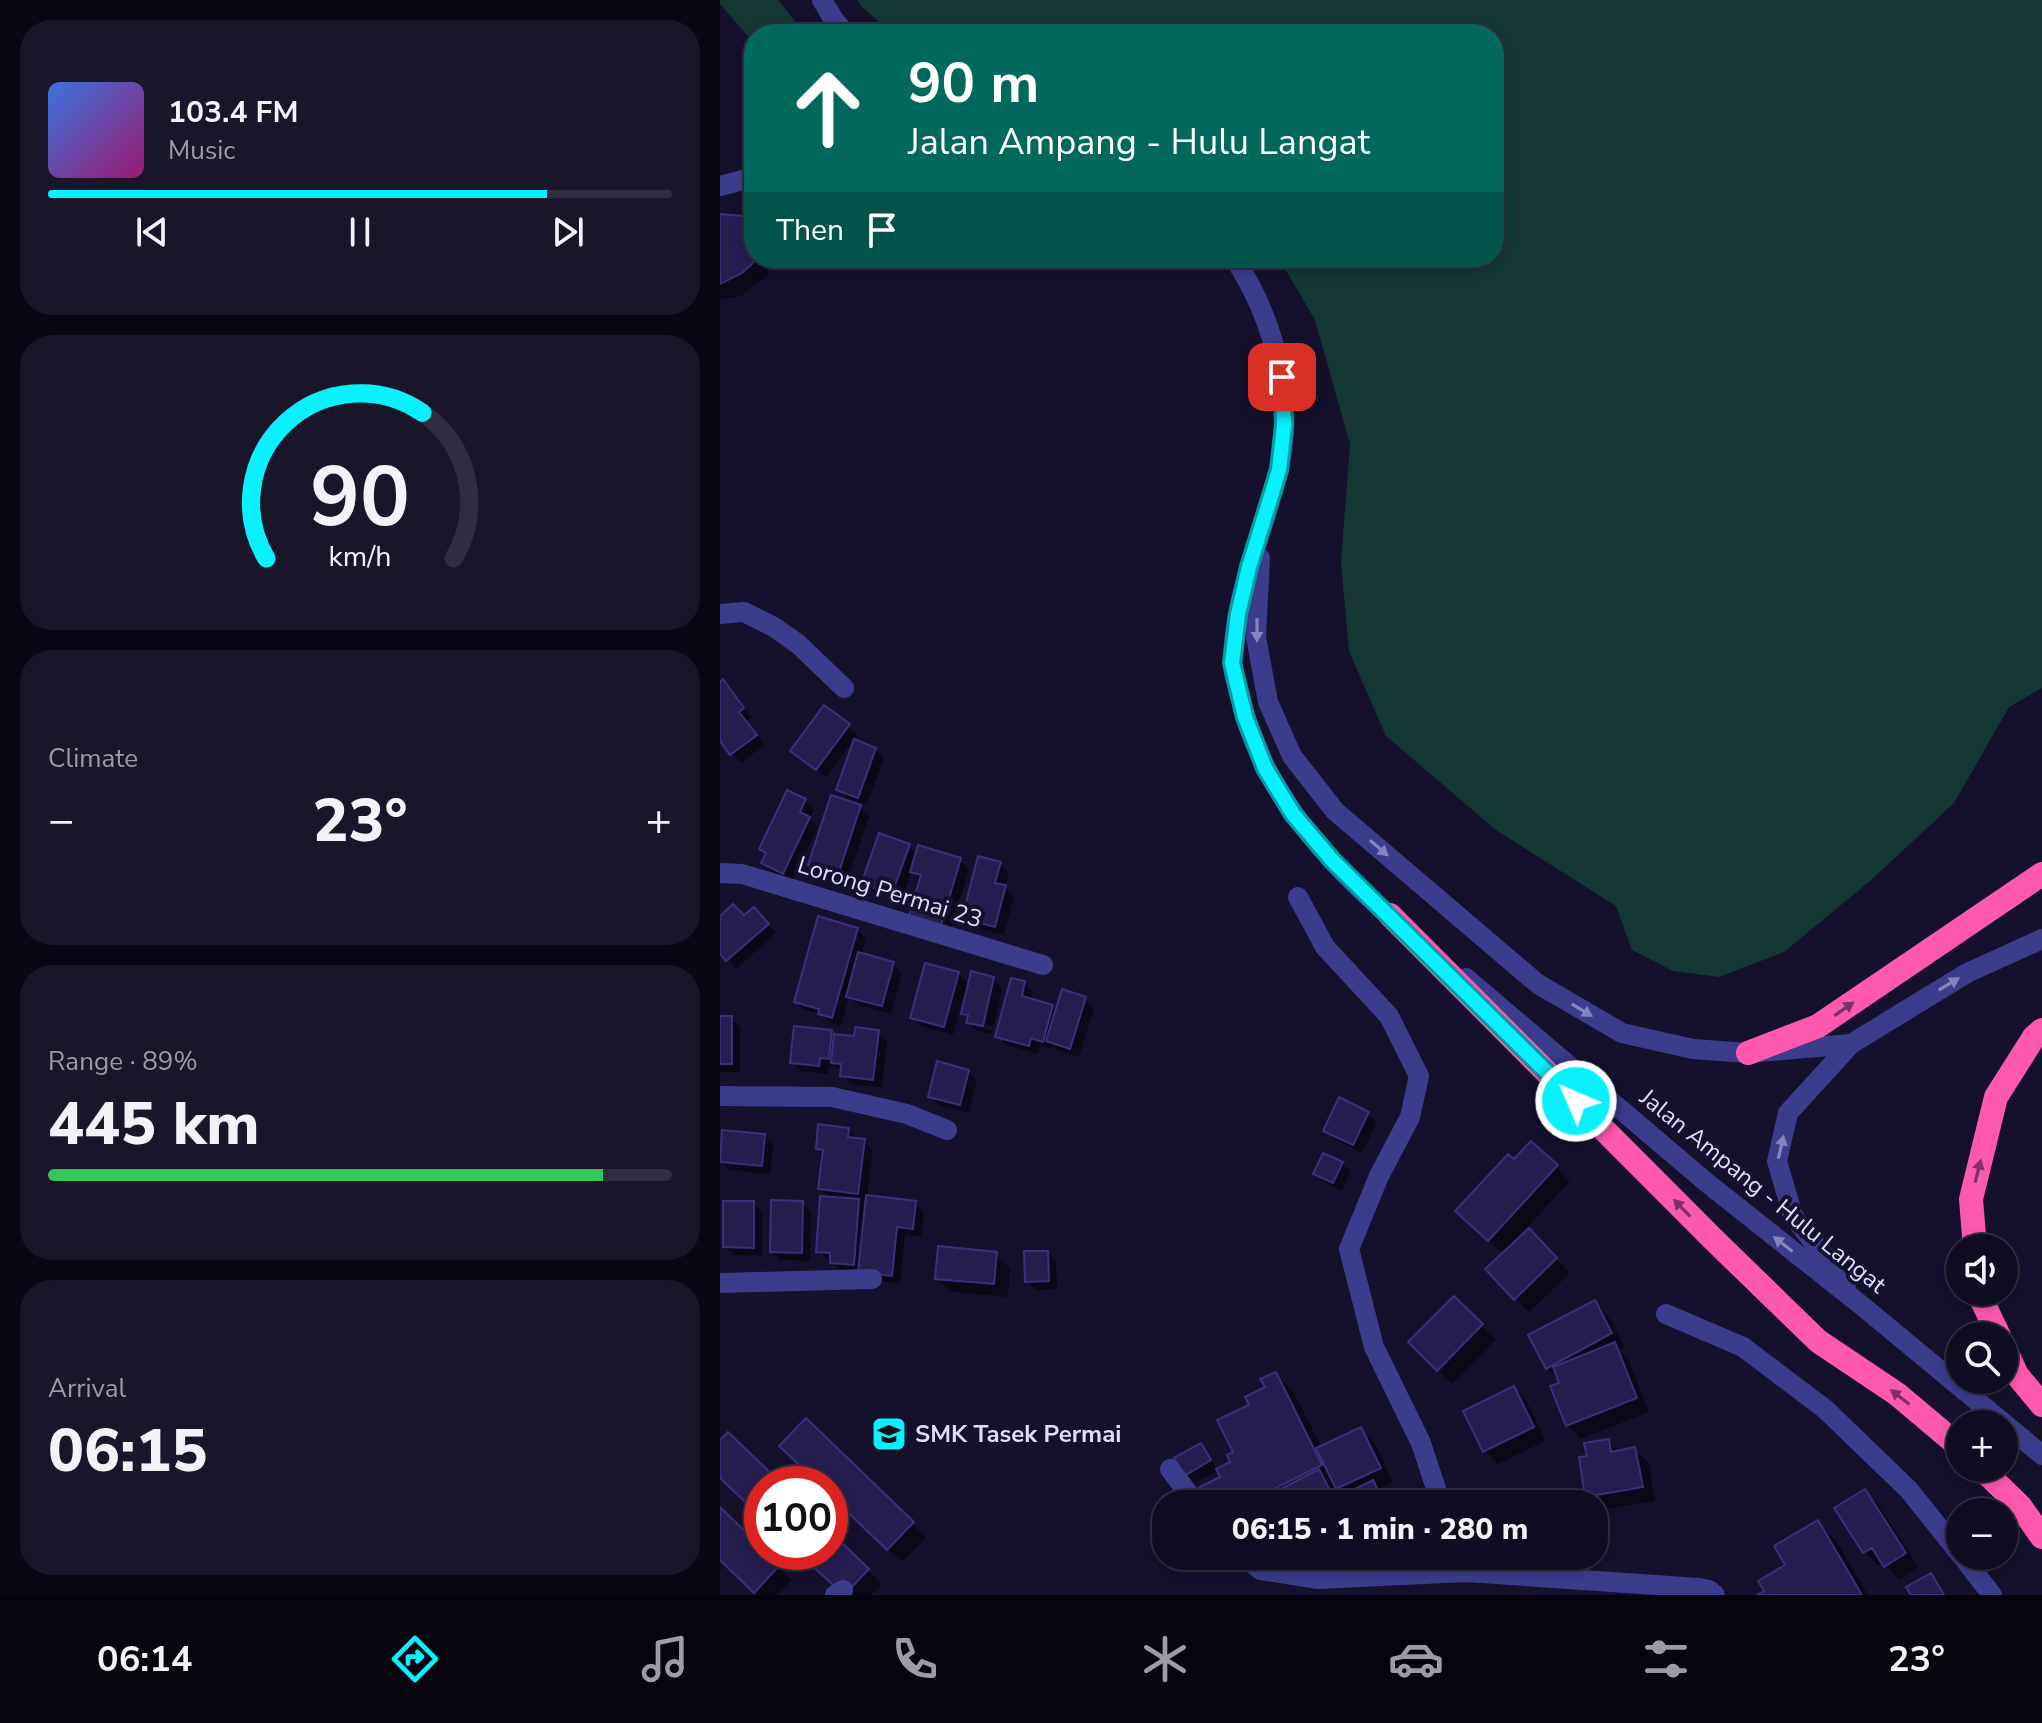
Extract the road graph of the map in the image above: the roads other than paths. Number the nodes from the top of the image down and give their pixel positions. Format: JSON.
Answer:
{"nodes":[{"id":1,"x":822,"y":0,"type":"edge"},
{"id":2,"x":839,"y":24,"type":"edge"},
{"id":3,"x":744,"y":180,"type":"edge"},
{"id":4,"x":720,"y":186,"type":"edge"},
{"id":5,"x":1240,"y":268,"type":"edge"},
{"id":6,"x":1262,"y":524,"type":"junction"},
{"id":7,"x":720,"y":614,"type":"edge"},
{"id":8,"x":844,"y":688,"type":"dead end"},
{"id":9,"x":720,"y":873,"type":"edge"},
{"id":10,"x":2042,"y":874,"type":"edge"},
{"id":11,"x":1298,"y":897,"type":"dead end"},
{"id":12,"x":1390,"y":915,"type":"junction"},
{"id":13,"x":2042,"y":939,"type":"edge"},
{"id":14,"x":1043,"y":965,"type":"dead end"},
{"id":15,"x":2042,"y":1030,"type":"edge"},
{"id":16,"x":1851,"y":1044,"type":"junction"},
{"id":17,"x":1748,"y":1053,"type":"junction"},
{"id":18,"x":720,"y":1096,"type":"edge"},
{"id":19,"x":947,"y":1130,"type":"dead end"},
{"id":20,"x":1974,"y":1234,"type":"edge"},
{"id":21,"x":872,"y":1279,"type":"dead end"},
{"id":22,"x":720,"y":1283,"type":"edge"},
{"id":23,"x":1866,"y":1309,"type":"junction"},
{"id":24,"x":1666,"y":1314,"type":"dead end"},
{"id":25,"x":2018,"y":1376,"type":"edge"},
{"id":26,"x":2042,"y":1405,"type":"edge"},
{"id":27,"x":1946,"y":1435,"type":"edge"},
{"id":28,"x":2042,"y":1455,"type":"edge"},
{"id":29,"x":1170,"y":1469,"type":"dead end"},
{"id":30,"x":1995,"y":1482,"type":"edge"},
{"id":31,"x":1186,"y":1490,"type":"edge"},
{"id":32,"x":1436,"y":1490,"type":"edge"},
{"id":33,"x":1946,"y":1536,"type":"edge"},
{"id":34,"x":2042,"y":1537,"type":"edge"},
{"id":35,"x":1261,"y":1570,"type":"edge"},
{"id":36,"x":1405,"y":1570,"type":"edge"},
{"id":37,"x":1522,"y":1570,"type":"edge"},
{"id":38,"x":1973,"y":1570,"type":"edge"},
{"id":39,"x":1715,"y":1595,"type":"edge"},
{"id":40,"x":1992,"y":1595,"type":"edge"}],
"edges":[{"from":1,"to":2,"type":"street"},
{"from":3,"to":4,"type":"street"},
{"from":5,"to":6,"type":"street","name":"Jalan Ampang - Hulu Langat"},
{"from":6,"to":12,"type":"street","name":"Jalan Ampang - Hulu Langat"},
{"from":6,"to":17,"type":"street","name":"Jalan Ampang - Hulu Langat","one_way":true},
{"from":7,"to":8,"type":"street"},
{"from":9,"to":14,"type":"street","name":"Lorong Permai 23"},
{"from":17,"to":10,"type":"highway","one_way":true},
{"from":11,"to":32,"type":"street"},
{"from":23,"to":12,"type":"street","name":"Jalan Ampang - Hulu Langat","one_way":true},
{"from":27,"to":12,"type":"highway","one_way":true},
{"from":16,"to":13,"type":"street","name":"Jalan Ampang - Hulu Langat","one_way":true},
{"from":20,"to":15,"type":"highway","one_way":true},
{"from":16,"to":17,"type":"street","name":"Jalan Ampang - Hulu Langat"},
{"from":23,"to":16,"type":"street","one_way":true},
{"from":18,"to":19,"type":"street"},
{"from":21,"to":22,"type":"street"},
{"from":23,"to":28,"type":"street","name":"Jalan Ampang - Hulu Langat"},
{"from":24,"to":33,"type":"street"},
{"from":25,"to":26,"type":"highway"},
{"from":29,"to":31,"type":"street"},
{"from":30,"to":34,"type":"highway"},
{"from":35,"to":36,"type":"street"},
{"from":37,"to":39,"type":"street"},
{"from":38,"to":40,"type":"street"}]}
